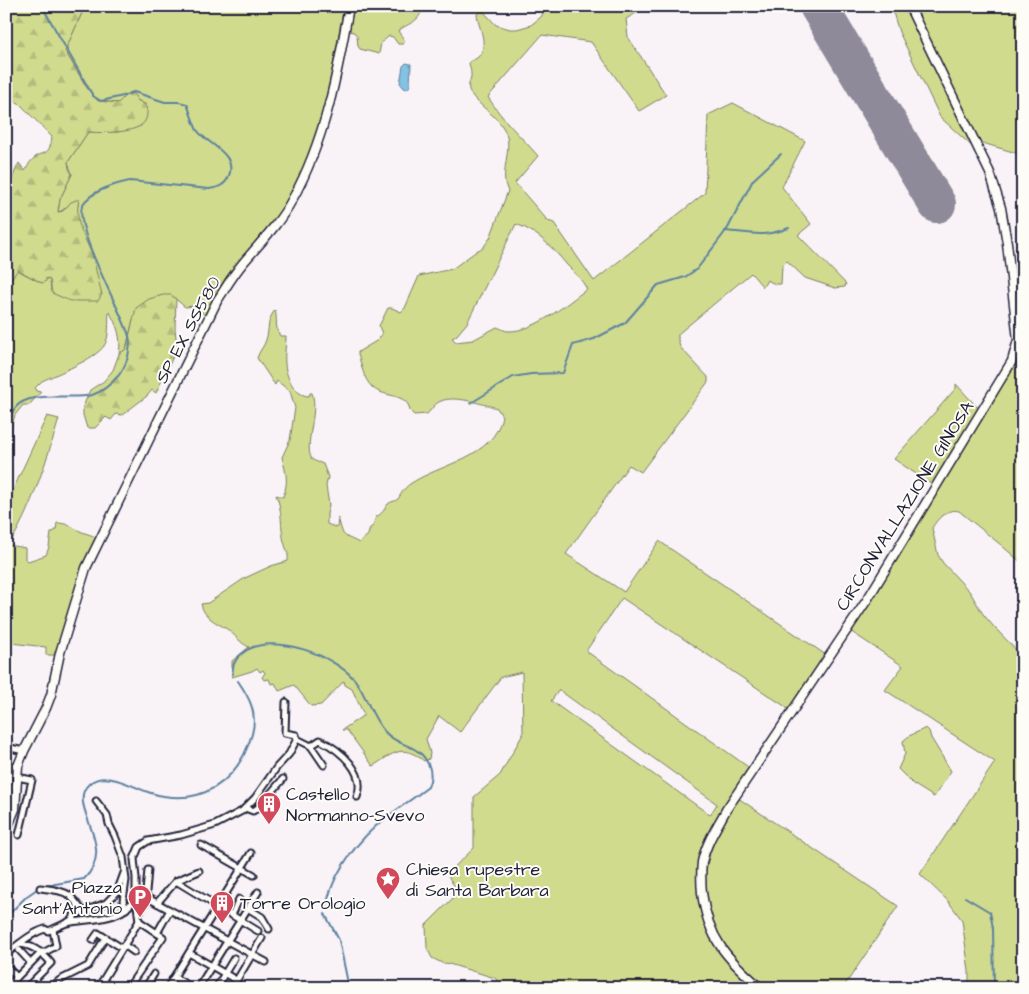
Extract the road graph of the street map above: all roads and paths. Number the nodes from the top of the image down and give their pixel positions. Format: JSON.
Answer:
{"nodes":[{"id":1,"x":349,"y":6,"type":"edge"},
{"id":2,"x":909,"y":6,"type":"edge"},
{"id":3,"x":286,"y":702,"type":"dead end"},
{"id":4,"x":297,"y":740,"type":"junction"},
{"id":5,"x":311,"y":746,"type":"junction"},
{"id":6,"x":6,"y":747,"type":"edge"},
{"id":7,"x":24,"y":750,"type":"junction"},
{"id":8,"x":6,"y":764,"type":"edge"},
{"id":9,"x":324,"y":765,"type":"dead end"},
{"id":10,"x":18,"y":766,"type":"junction"},
{"id":11,"x":17,"y":777,"type":"junction"},
{"id":12,"x":283,"y":779,"type":"dead end"},
{"id":13,"x":6,"y":786,"type":"edge"},
{"id":14,"x":16,"y":787,"type":"junction"},
{"id":15,"x":357,"y":797,"type":"dead end"},
{"id":16,"x":96,"y":801,"type":"dead end"},
{"id":17,"x":245,"y":808,"type":"junction"},
{"id":18,"x":11,"y":809,"type":"edge"},
{"id":19,"x":6,"y":831,"type":"edge"},
{"id":20,"x":19,"y":835,"type":"dead end"},
{"id":21,"x":201,"y":845,"type":"dead end"},
{"id":22,"x":251,"y":852,"type":"dead end"},
{"id":23,"x":242,"y":868,"type":"junction"},
{"id":24,"x":148,"y":870,"type":"dead end"},
{"id":25,"x":199,"y":871,"type":"dead end"},
{"id":26,"x":124,"y":872,"type":"junction"},
{"id":27,"x":254,"y":875,"type":"dead end"},
{"id":28,"x":176,"y":881,"type":"junction"},
{"id":29,"x":40,"y":888,"type":"dead end"},
{"id":30,"x":258,"y":892,"type":"dead end"},
{"id":31,"x":146,"y":897,"type":"junction"},
{"id":32,"x":136,"y":898,"type":"junction"},
{"id":33,"x":239,"y":900,"type":"dead end"},
{"id":34,"x":157,"y":903,"type":"junction"},
{"id":35,"x":218,"y":906,"type":"junction"},
{"id":36,"x":126,"y":909,"type":"junction"},
{"id":37,"x":249,"y":909,"type":"junction"},
{"id":38,"x":170,"y":910,"type":"junction"},
{"id":39,"x":83,"y":911,"type":"junction"},
{"id":40,"x":232,"y":915,"type":"junction"},
{"id":41,"x":139,"y":916,"type":"junction"},
{"id":42,"x":241,"y":921,"type":"junction"},
{"id":43,"x":66,"y":924,"type":"junction"},
{"id":44,"x":204,"y":928,"type":"junction"},
{"id":45,"x":269,"y":929,"type":"dead end"},
{"id":46,"x":53,"y":930,"type":"junction"},
{"id":47,"x":258,"y":931,"type":"dead end"},
{"id":48,"x":157,"y":933,"type":"junction"},
{"id":49,"x":107,"y":938,"type":"junction"},
{"id":50,"x":262,"y":938,"type":"dead end"},
{"id":51,"x":94,"y":940,"type":"dead end"},
{"id":52,"x":229,"y":941,"type":"junction"},
{"id":53,"x":20,"y":944,"type":"junction"},
{"id":54,"x":123,"y":947,"type":"junction"},
{"id":55,"x":19,"y":950,"type":"dead end"},
{"id":56,"x":43,"y":952,"type":"junction"},
{"id":57,"x":134,"y":952,"type":"dead end"},
{"id":58,"x":189,"y":952,"type":"junction"},
{"id":59,"x":6,"y":954,"type":"edge"},
{"id":60,"x":252,"y":954,"type":"junction"},
{"id":61,"x":234,"y":958,"type":"dead end"},
{"id":62,"x":266,"y":962,"type":"dead end"},
{"id":63,"x":31,"y":963,"type":"junction"},
{"id":64,"x":6,"y":966,"type":"edge"},
{"id":65,"x":212,"y":966,"type":"junction"},
{"id":66,"x":224,"y":973,"type":"junction"},
{"id":67,"x":154,"y":974,"type":"dead end"},
{"id":68,"x":17,"y":977,"type":"junction"},
{"id":69,"x":174,"y":977,"type":"junction"},
{"id":70,"x":236,"y":980,"type":"junction"},
{"id":71,"x":102,"y":981,"type":"junction"},
{"id":72,"x":6,"y":988,"type":"edge"},
{"id":73,"x":26,"y":988,"type":"edge"},
{"id":74,"x":50,"y":988,"type":"edge"},
{"id":75,"x":98,"y":988,"type":"edge"},
{"id":76,"x":114,"y":988,"type":"edge"},
{"id":77,"x":128,"y":988,"type":"edge"},
{"id":78,"x":145,"y":988,"type":"edge"},
{"id":79,"x":167,"y":988,"type":"edge"},
{"id":80,"x":192,"y":988,"type":"edge"},
{"id":81,"x":198,"y":988,"type":"edge"},
{"id":82,"x":216,"y":988,"type":"edge"},
{"id":83,"x":232,"y":988,"type":"edge"},
{"id":84,"x":761,"y":988,"type":"edge"}],
"edges":[{"from":1,"to":7,"type":"main road","name":"SP EX SS580"},
{"from":2,"to":84,"type":"main road","name":"CIRCONVALLAZIONE GINOSA"},
{"from":3,"to":4,"type":"street"},
{"from":4,"to":5,"type":"street"},
{"from":4,"to":17,"type":"street"},
{"from":5,"to":9,"type":"street"},
{"from":5,"to":15,"type":"street"},
{"from":6,"to":7,"type":"street"},
{"from":7,"to":10,"type":"main road","name":"SP EX SS580"},
{"from":8,"to":10,"type":"street"},
{"from":10,"to":11,"type":"main road","name":"SP EX SS580"},
{"from":11,"to":14,"type":"main road","name":"SP EX SS580"},
{"from":11,"to":20,"type":"street"},
{"from":12,"to":17,"type":"street"},
{"from":13,"to":14,"type":"street"},
{"from":14,"to":18,"type":"main road","name":"SP EX SS580"},
{"from":16,"to":26,"type":"street"},
{"from":17,"to":32,"type":"street"},
{"from":18,"to":19,"type":"main road","name":"SP EX SS580"},
{"from":21,"to":23,"type":"street"},
{"from":22,"to":23,"type":"street"},
{"from":23,"to":27,"type":"street"},
{"from":23,"to":35,"type":"street"},
{"from":24,"to":31,"type":"street"},
{"from":25,"to":28,"type":"street"},
{"from":26,"to":36,"type":"street"},
{"from":26,"to":39,"type":"street"},
{"from":28,"to":34,"type":"street"},
{"from":28,"to":35,"type":"street"},
{"from":29,"to":39,"type":"street"},
{"from":30,"to":37,"type":"street"},
{"from":31,"to":34,"type":"street"},
{"from":31,"to":41,"type":"street"},
{"from":32,"to":36,"type":"street"},
{"from":32,"to":41,"type":"street"},
{"from":33,"to":40,"type":"street"},
{"from":34,"to":38,"type":"street"},
{"from":35,"to":40,"type":"street"},
{"from":35,"to":44,"type":"street"},
{"from":36,"to":43,"type":"street"},
{"from":37,"to":42,"type":"street"},
{"from":37,"to":45,"type":"street"},
{"from":38,"to":44,"type":"street"},
{"from":38,"to":48,"type":"street"},
{"from":39,"to":43,"type":"street"},
{"from":40,"to":42,"type":"street"},
{"from":41,"to":48,"type":"street"},
{"from":41,"to":54,"type":"street"},
{"from":42,"to":47,"type":"street"},
{"from":42,"to":52,"type":"street"},
{"from":43,"to":46,"type":"street"},
{"from":44,"to":52,"type":"street"},
{"from":44,"to":58,"type":"street"},
{"from":46,"to":53,"type":"street"},
{"from":46,"to":56,"type":"street"},
{"from":48,"to":77,"type":"street"},
{"from":49,"to":51,"type":"street"},
{"from":49,"to":54,"type":"street"},
{"from":49,"to":74,"type":"street"},
{"from":50,"to":60,"type":"street"},
{"from":52,"to":60,"type":"street"},
{"from":52,"to":65,"type":"street"},
{"from":53,"to":56,"type":"street"},
{"from":53,"to":59,"type":"street"},
{"from":54,"to":57,"type":"street"},
{"from":54,"to":71,"type":"street"},
{"from":55,"to":63,"type":"street"},
{"from":56,"to":63,"type":"street"},
{"from":56,"to":73,"type":"street"},
{"from":58,"to":65,"type":"street"},
{"from":58,"to":69,"type":"street"},
{"from":60,"to":62,"type":"street"},
{"from":60,"to":70,"type":"street"},
{"from":61,"to":66,"type":"street"},
{"from":63,"to":68,"type":"street"},
{"from":64,"to":68,"type":"street"},
{"from":65,"to":66,"type":"street"},
{"from":65,"to":81,"type":"street"},
{"from":66,"to":70,"type":"street"},
{"from":66,"to":82,"type":"street"},
{"from":67,"to":78,"type":"street"},
{"from":68,"to":72,"type":"street"},
{"from":69,"to":79,"type":"street"},
{"from":69,"to":80,"type":"street"},
{"from":70,"to":83,"type":"street"},
{"from":71,"to":75,"type":"street"},
{"from":71,"to":76,"type":"street"}]}
